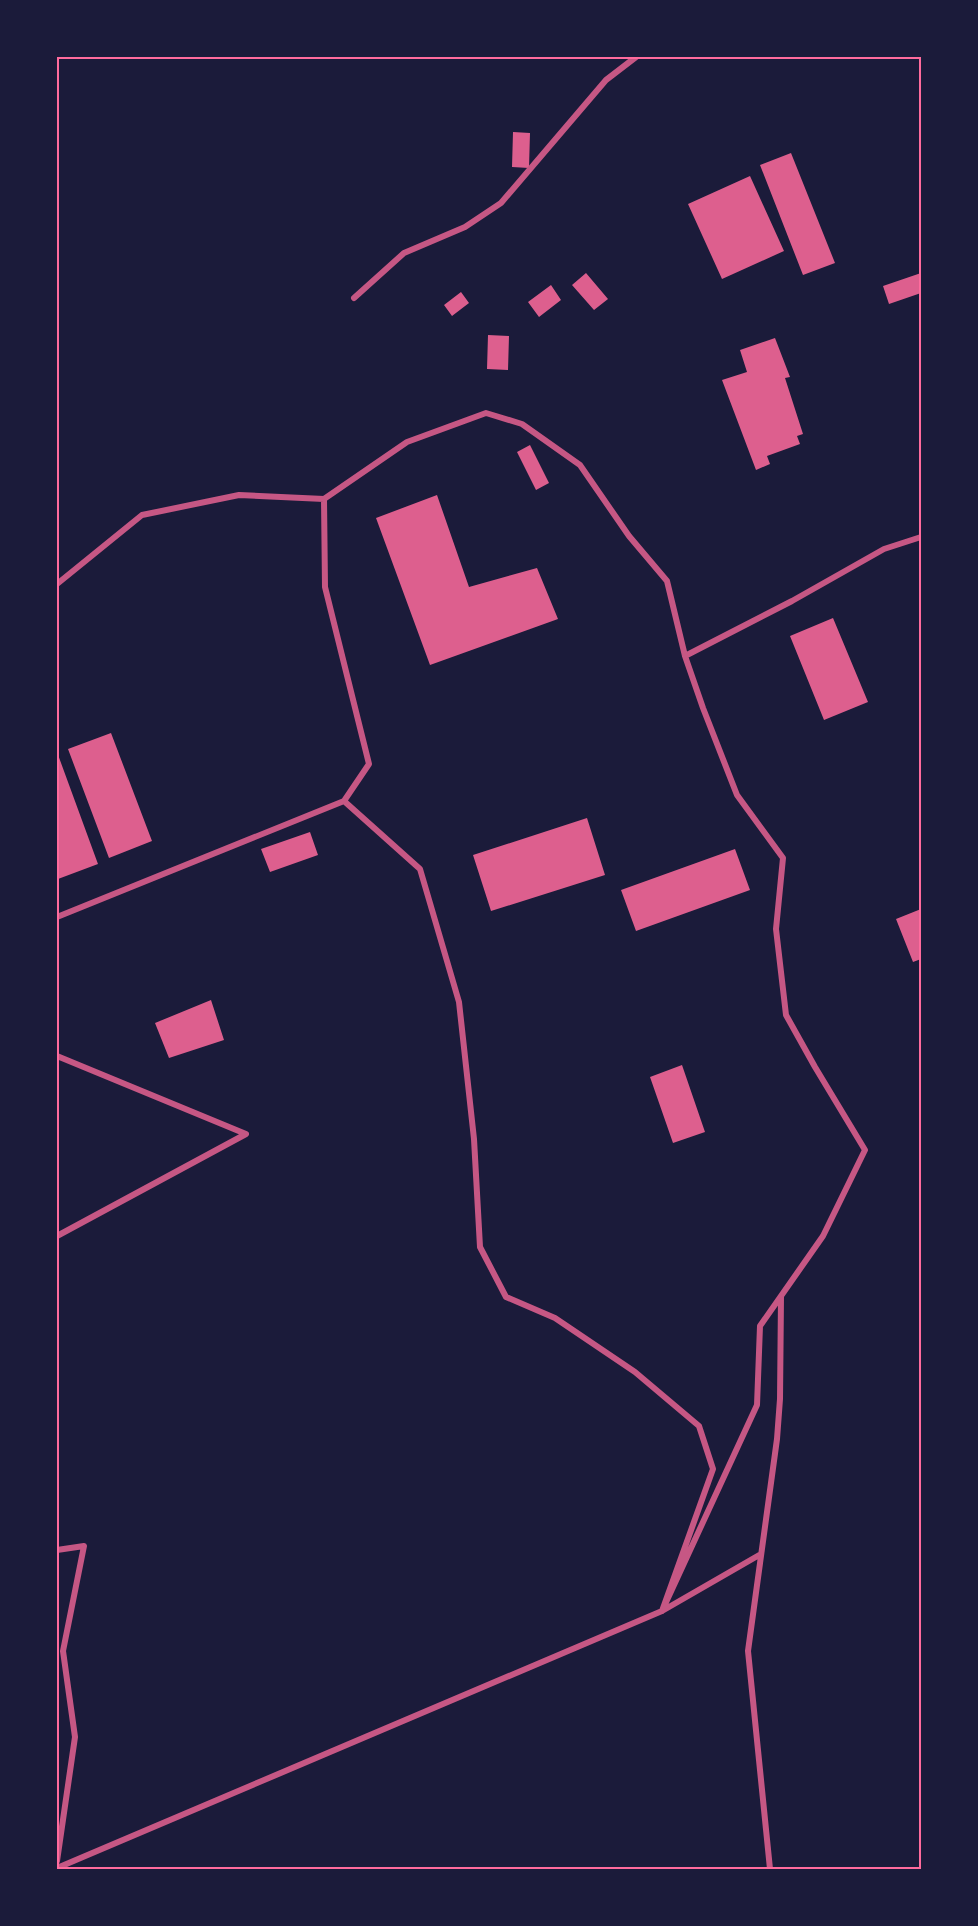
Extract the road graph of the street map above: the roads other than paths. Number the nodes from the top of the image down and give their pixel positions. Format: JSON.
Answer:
{"nodes":[{"id":1,"x":636,"y":57,"type":"edge"},
{"id":2,"x":354,"y":298,"type":"dead end"},
{"id":3,"x":324,"y":500,"type":"junction"},
{"id":4,"x":921,"y":537,"type":"edge"},
{"id":5,"x":57,"y":584,"type":"edge"},
{"id":6,"x":685,"y":656,"type":"junction"},
{"id":7,"x":344,"y":801,"type":"junction"},
{"id":8,"x":57,"y":917,"type":"edge"},
{"id":9,"x":57,"y":1056,"type":"edge"},
{"id":10,"x":57,"y":1236,"type":"edge"},
{"id":11,"x":781,"y":1297,"type":"junction"},
{"id":12,"x":57,"y":1550,"type":"edge"},
{"id":13,"x":761,"y":1554,"type":"junction"},
{"id":14,"x":662,"y":1611,"type":"junction"},
{"id":15,"x":57,"y":1862,"type":"edge"},
{"id":16,"x":57,"y":1868,"type":"edge"},
{"id":17,"x":770,"y":1869,"type":"edge"}],
"edges":[{"from":1,"to":2,"type":"street"},
{"from":3,"to":5,"type":"street"},
{"from":3,"to":6,"type":"street"},
{"from":3,"to":7,"type":"street"},
{"from":4,"to":6,"type":"street"},
{"from":6,"to":11,"type":"street"},
{"from":7,"to":8,"type":"street"},
{"from":7,"to":14,"type":"street"},
{"from":9,"to":10,"type":"street"},
{"from":11,"to":13,"type":"street"},
{"from":11,"to":14,"type":"street"},
{"from":12,"to":15,"type":"street"},
{"from":13,"to":14,"type":"street"},
{"from":13,"to":17,"type":"street"},
{"from":14,"to":16,"type":"street"}]}
